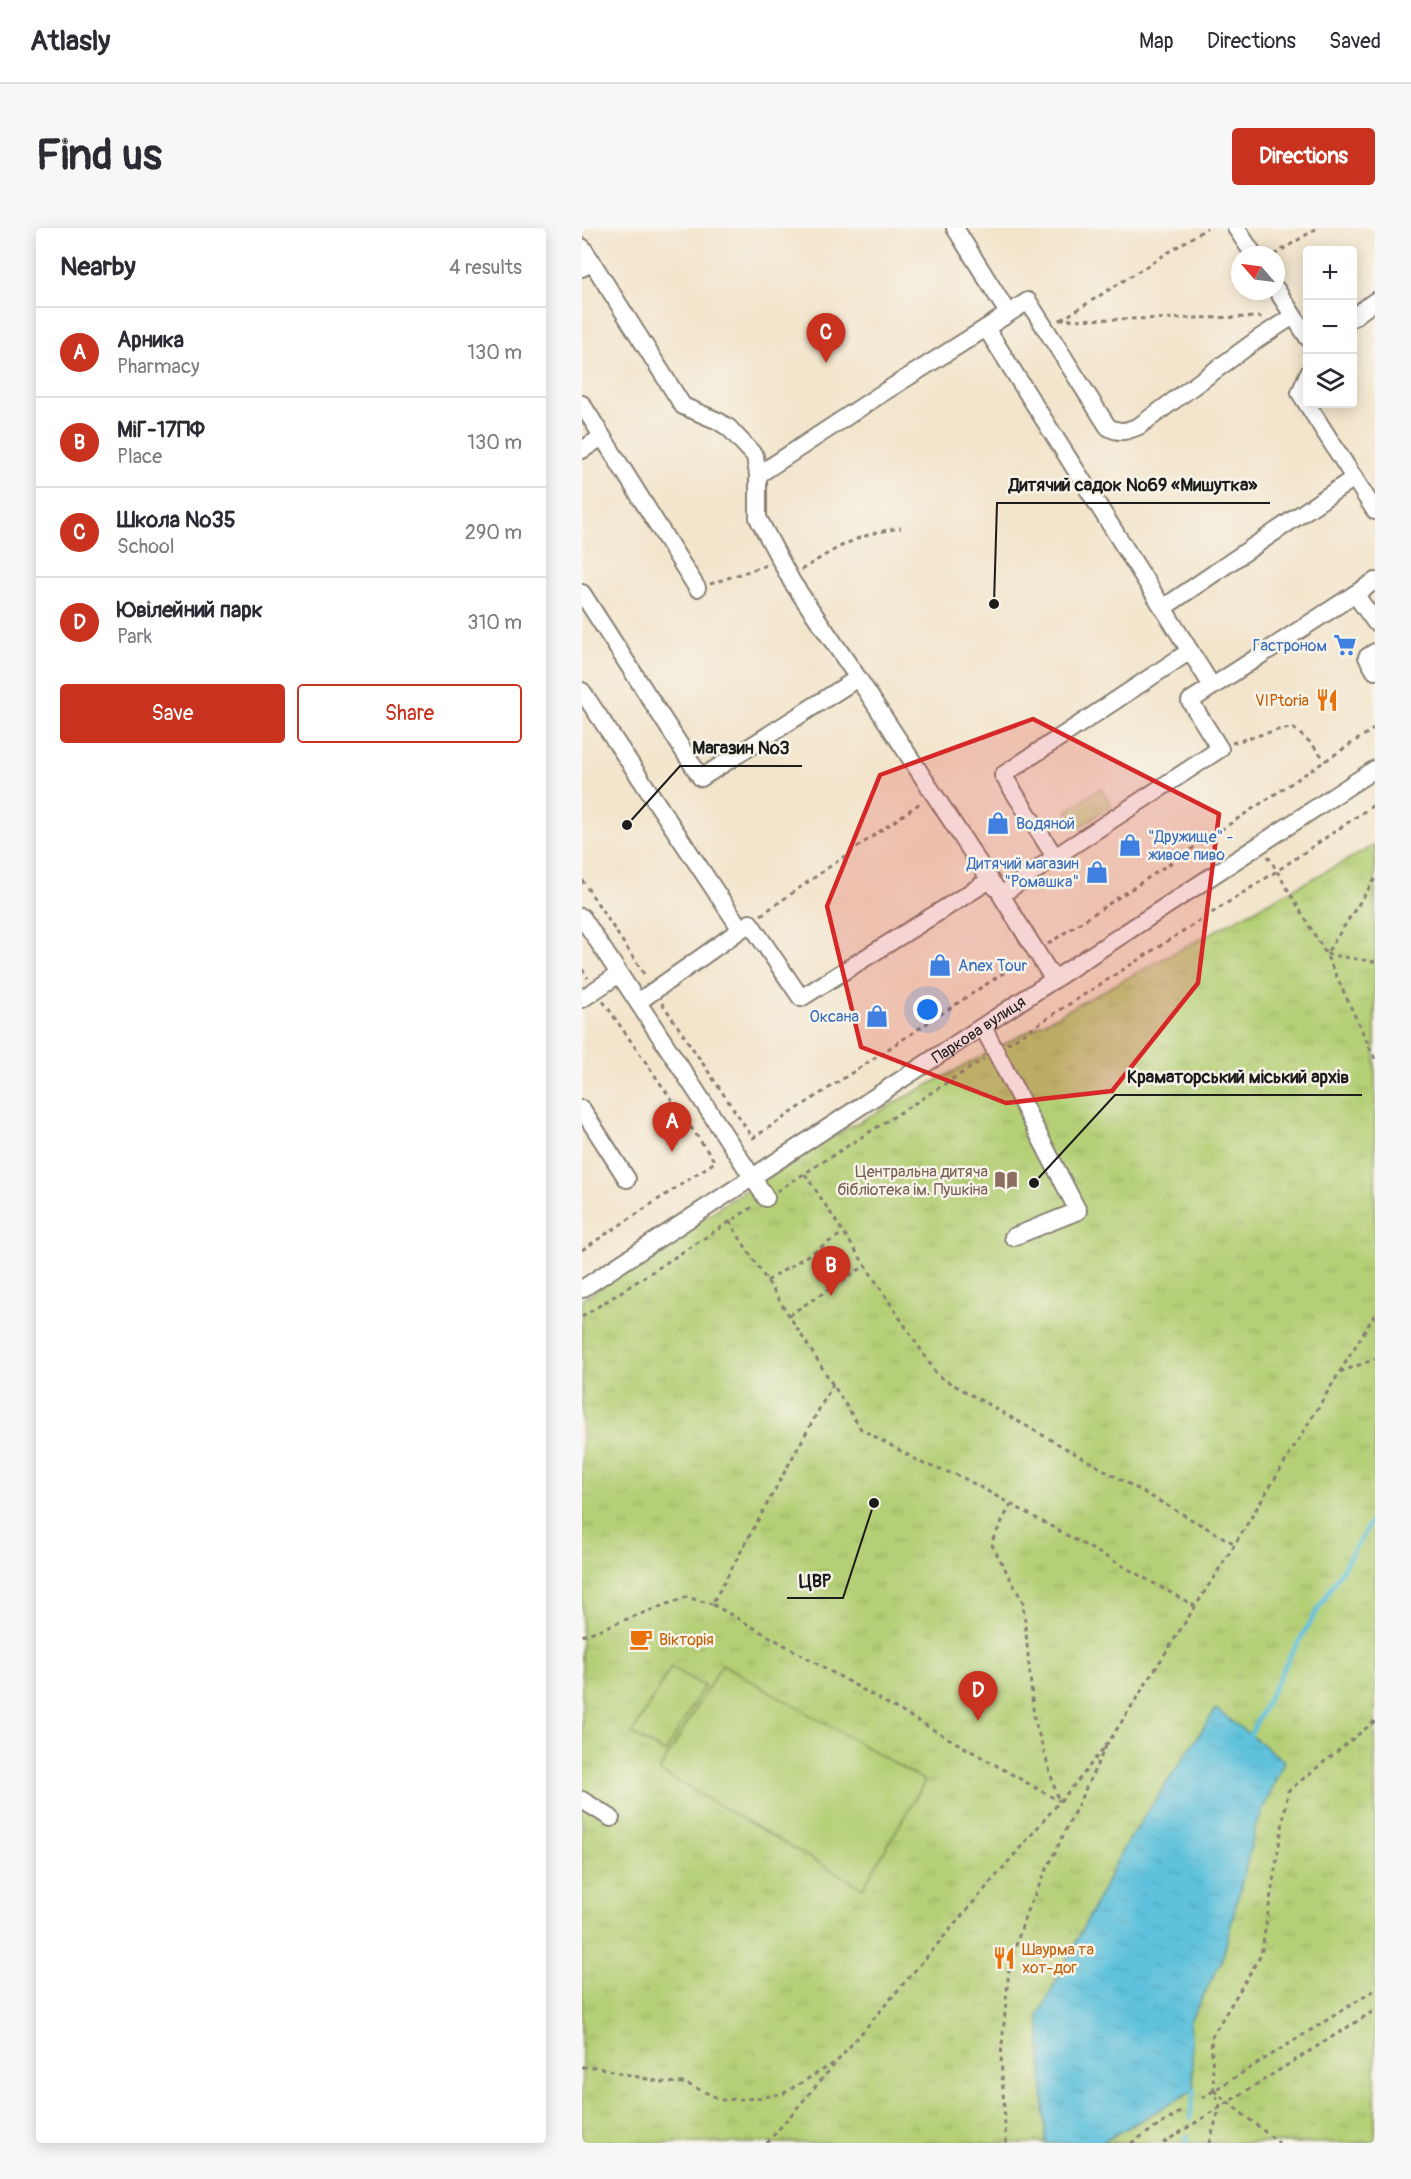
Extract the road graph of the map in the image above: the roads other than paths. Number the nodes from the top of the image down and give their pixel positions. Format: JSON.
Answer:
{"nodes":[{"id":1,"x":955,"y":228,"type":"edge"},
{"id":2,"x":1236,"y":228,"type":"edge"},
{"id":3,"x":1248,"y":246,"type":"edge"},
{"id":4,"x":582,"y":247,"type":"edge"},
{"id":5,"x":587,"y":265,"type":"edge"},
{"id":6,"x":1283,"y":300,"type":"edge"},
{"id":7,"x":1375,"y":301,"type":"edge"},
{"id":8,"x":1008,"y":313,"type":"junction"},
{"id":9,"x":1357,"y":315,"type":"edge"},
{"id":10,"x":1293,"y":316,"type":"junction"},
{"id":11,"x":986,"y":328,"type":"junction"},
{"id":12,"x":1303,"y":331,"type":"edge"},
{"id":13,"x":582,"y":404,"type":"edge"},
{"id":14,"x":1310,"y":408,"type":"edge"},
{"id":15,"x":602,"y":437,"type":"junction"},
{"id":16,"x":582,"y":450,"type":"edge"},
{"id":17,"x":758,"y":475,"type":"junction"},
{"id":18,"x":1354,"y":478,"type":"junction"},
{"id":19,"x":1375,"y":511,"type":"edge"},
{"id":20,"x":1375,"y":581,"type":"edge"},
{"id":21,"x":697,"y":588,"type":"road end"},
{"id":22,"x":582,"y":593,"type":"edge"},
{"id":23,"x":1355,"y":594,"type":"junction"},
{"id":24,"x":1163,"y":608,"type":"junction"},
{"id":25,"x":1375,"y":622,"type":"edge"},
{"id":26,"x":1190,"y":651,"type":"junction"},
{"id":27,"x":1375,"y":652,"type":"edge"},
{"id":28,"x":1375,"y":670,"type":"edge"},
{"id":29,"x":858,"y":678,"type":"junction"},
{"id":30,"x":1212,"y":687,"type":"junction"},
{"id":31,"x":582,"y":691,"type":"edge"},
{"id":32,"x":1375,"y":769,"type":"edge"},
{"id":33,"x":1055,"y":857,"type":"junction"},
{"id":34,"x":990,"y":880,"type":"junction"},
{"id":35,"x":1001,"y":895,"type":"junction"},
{"id":36,"x":582,"y":917,"type":"edge"},
{"id":37,"x":745,"y":926,"type":"junction"},
{"id":38,"x":619,"y":974,"type":"junction"},
{"id":39,"x":1054,"y":980,"type":"junction"},
{"id":40,"x":589,"y":994,"type":"edge"},
{"id":41,"x":638,"y":1002,"type":"junction"},
{"id":42,"x":983,"y":1027,"type":"junction"},
{"id":43,"x":582,"y":1109,"type":"edge"},
{"id":44,"x":753,"y":1177,"type":"junction"},
{"id":45,"x":627,"y":1179,"type":"dead end"},
{"id":46,"x":766,"y":1198,"type":"dead end"},
{"id":47,"x":1012,"y":1237,"type":"dead end"},
{"id":48,"x":582,"y":1289,"type":"edge"},
{"id":49,"x":582,"y":1800,"type":"edge"},
{"id":50,"x":611,"y":1818,"type":"dead end"}],
"edges":[{"from":1,"to":8,"type":"street"},
{"from":2,"to":3,"type":"street"},
{"from":4,"to":5,"type":"street"},
{"from":5,"to":17,"type":"street"},
{"from":6,"to":10,"type":"street"},
{"from":7,"to":9,"type":"street"},
{"from":8,"to":10,"type":"street"},
{"from":8,"to":11,"type":"street"},
{"from":10,"to":12,"type":"street"},
{"from":11,"to":17,"type":"street"},
{"from":11,"to":24,"type":"street"},
{"from":13,"to":15,"type":"street"},
{"from":14,"to":18,"type":"street"},
{"from":15,"to":16,"type":"street"},
{"from":15,"to":21,"type":"street"},
{"from":17,"to":29,"type":"street"},
{"from":18,"to":19,"type":"street"},
{"from":18,"to":24,"type":"street"},
{"from":20,"to":23,"type":"street"},
{"from":22,"to":29,"type":"street"},
{"from":23,"to":25,"type":"street"},
{"from":23,"to":30,"type":"street"},
{"from":24,"to":26,"type":"street"},
{"from":26,"to":30,"type":"street"},
{"from":26,"to":33,"type":"street"},
{"from":27,"to":28,"type":"street"},
{"from":29,"to":34,"type":"street"},
{"from":30,"to":33,"type":"street"},
{"from":31,"to":37,"type":"street"},
{"from":32,"to":39,"type":"street","name":"Паркова вулиця"},
{"from":33,"to":35,"type":"street"},
{"from":34,"to":35,"type":"street"},
{"from":34,"to":37,"type":"street"},
{"from":35,"to":39,"type":"street"},
{"from":36,"to":38,"type":"street"},
{"from":37,"to":41,"type":"street"},
{"from":38,"to":40,"type":"street"},
{"from":38,"to":41,"type":"street"},
{"from":39,"to":42,"type":"street","name":"Паркова вулиця"},
{"from":41,"to":44,"type":"street"},
{"from":42,"to":44,"type":"street","name":"Паркова вулиця"},
{"from":42,"to":47,"type":"street"},
{"from":43,"to":45,"type":"street"},
{"from":44,"to":46,"type":"street"},
{"from":44,"to":48,"type":"street","name":"Паркова вулиця"},
{"from":49,"to":50,"type":"street"}]}
